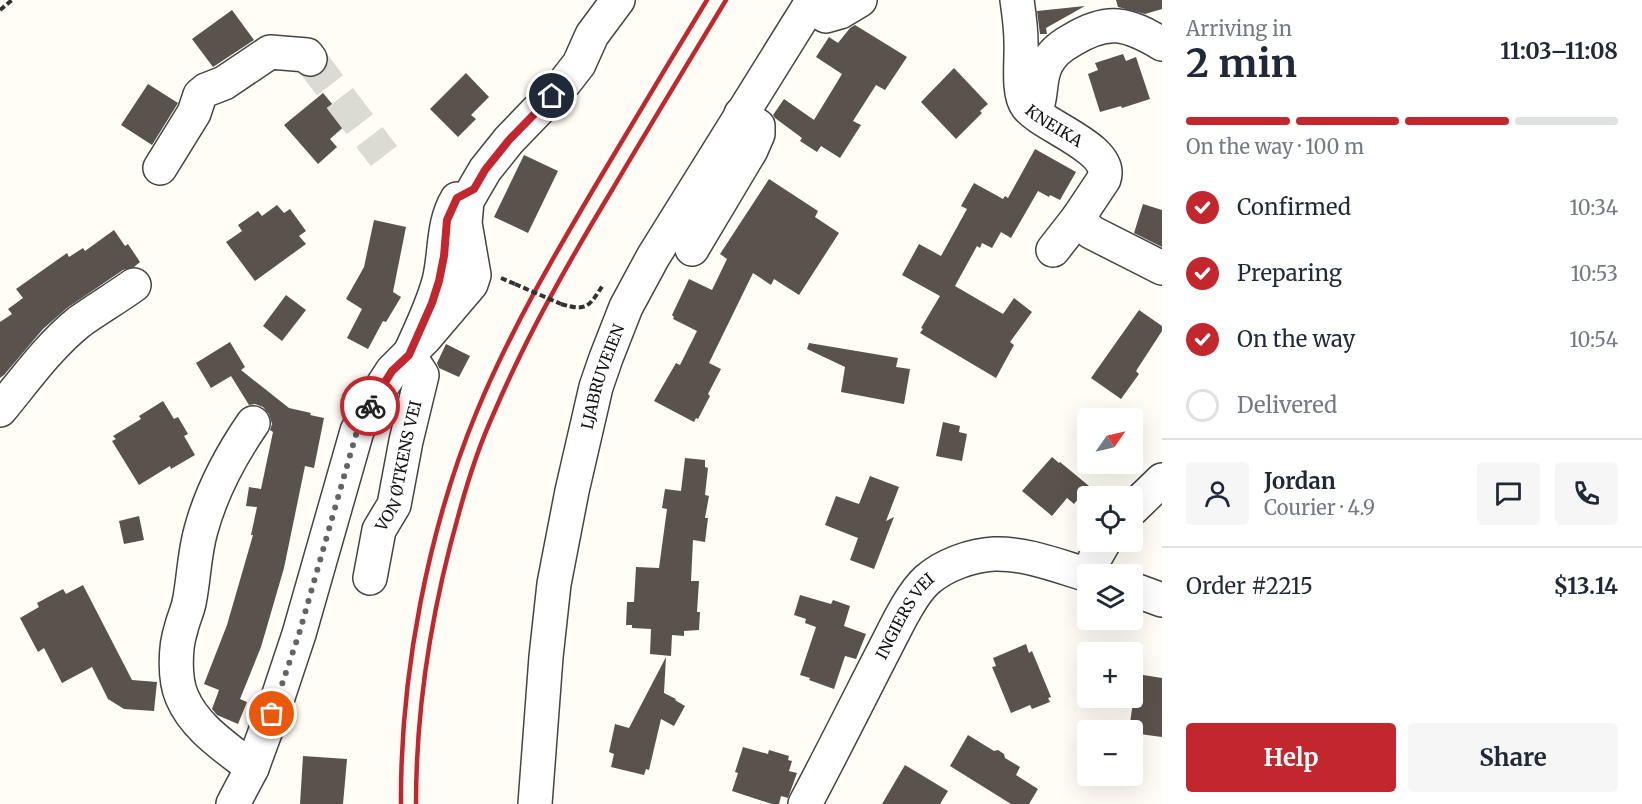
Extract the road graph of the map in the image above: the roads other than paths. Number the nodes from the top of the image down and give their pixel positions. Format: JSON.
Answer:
{"nodes":[{"id":1,"x":618,"y":0,"type":"edge"},
{"id":2,"x":860,"y":0,"type":"edge"},
{"id":3,"x":1017,"y":0,"type":"edge"},
{"id":4,"x":811,"y":3,"type":"edge"},
{"id":5,"x":808,"y":42,"type":"dead end"},
{"id":6,"x":1162,"y":44,"type":"edge"},
{"id":7,"x":310,"y":59,"type":"tunnel mouth"},
{"id":8,"x":1035,"y":113,"type":"junction"},
{"id":9,"x":749,"y":119,"type":"junction"},
{"id":10,"x":160,"y":168,"type":"dead end"},
{"id":11,"x":692,"y":249,"type":"dead end"},
{"id":12,"x":1162,"y":268,"type":"edge"},
{"id":13,"x":134,"y":285,"type":"dead end"},
{"id":14,"x":409,"y":355,"type":"junction"},
{"id":15,"x":0,"y":410,"type":"edge"},
{"id":16,"x":253,"y":423,"type":"dead end"},
{"id":17,"x":1162,"y":480,"type":"edge"},
{"id":18,"x":1143,"y":498,"type":"edge"},
{"id":19,"x":1077,"y":572,"type":"edge"},
{"id":20,"x":370,"y":578,"type":"dead end"},
{"id":21,"x":1143,"y":593,"type":"edge"},
{"id":22,"x":1162,"y":600,"type":"edge"},
{"id":23,"x":252,"y":768,"type":"junction"},
{"id":24,"x":233,"y":804,"type":"edge"},
{"id":25,"x":535,"y":804,"type":"edge"},
{"id":26,"x":805,"y":804,"type":"edge"}],
"edges":[{"from":1,"to":14,"type":"street"},
{"from":2,"to":4,"type":"street"},
{"from":3,"to":8,"type":"street","name":"KNEIKA"},
{"from":4,"to":9,"type":"street","name":"LJABRUVEIEN"},
{"from":5,"to":9,"type":"street"},
{"from":6,"to":8,"type":"street"},
{"from":7,"to":10,"type":"street"},
{"from":8,"to":12,"type":"street","name":"KNEIKA"},
{"from":9,"to":11,"type":"street"},
{"from":9,"to":25,"type":"street","name":"LJABRUVEIEN"},
{"from":13,"to":15,"type":"street"},
{"from":14,"to":20,"type":"street","name":"VON ØTKENS VEI"},
{"from":14,"to":23,"type":"street"},
{"from":16,"to":23,"type":"street"},
{"from":17,"to":18,"type":"street"},
{"from":19,"to":26,"type":"street","name":"INGIERS VEI"},
{"from":21,"to":22,"type":"street"},
{"from":23,"to":24,"type":"street"}]}
